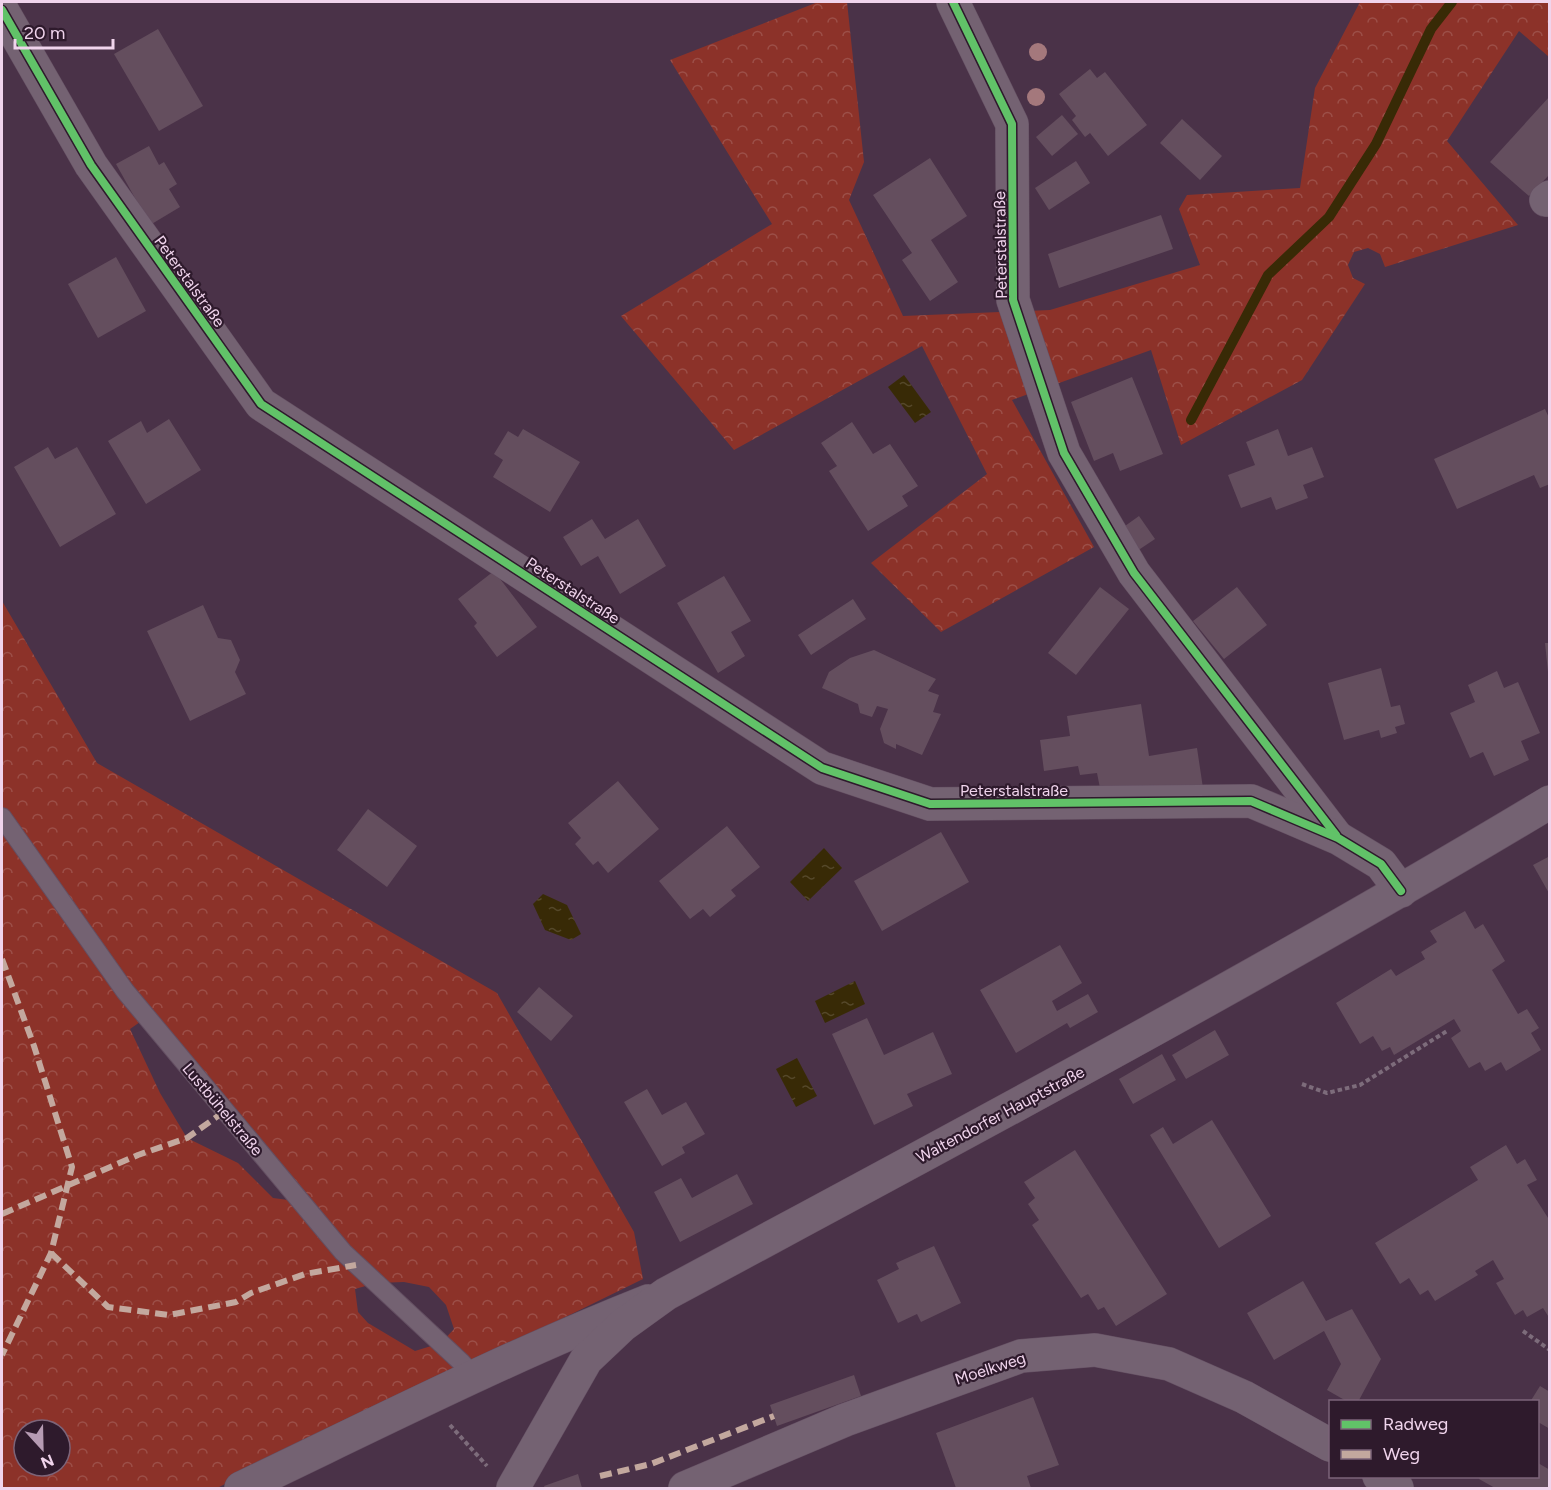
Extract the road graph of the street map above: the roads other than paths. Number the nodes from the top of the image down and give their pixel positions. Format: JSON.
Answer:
{"nodes":[{"id":1,"x":953,"y":2,"type":"edge"},
{"id":2,"x":2,"y":10,"type":"edge"},
{"id":3,"x":1550,"y":802,"type":"edge"},
{"id":4,"x":2,"y":817,"type":"edge"},
{"id":5,"x":1338,"y":837,"type":"junction"},
{"id":6,"x":1401,"y":891,"type":"junction"},
{"id":7,"x":666,"y":1294,"type":"junction"},
{"id":8,"x":474,"y":1377,"type":"junction"},
{"id":9,"x":1329,"y":1444,"type":"edge"},
{"id":10,"x":1382,"y":1478,"type":"edge"},
{"id":11,"x":241,"y":1488,"type":"edge"},
{"id":12,"x":513,"y":1488,"type":"edge"},
{"id":13,"x":685,"y":1488,"type":"edge"},
{"id":14,"x":1397,"y":1488,"type":"edge"}],
"edges":[{"from":1,"to":5,"type":"street","name":"Peterstalstraße"},
{"from":2,"to":5,"type":"street","name":"Peterstalstraße"},
{"from":3,"to":6,"type":"street","name":"Waltendorfer Hauptstraße"},
{"from":4,"to":8,"type":"lane","name":"Lustbühelstraße"},
{"from":5,"to":6,"type":"street","name":"Peterstalstraße"},
{"from":6,"to":7,"type":"street","name":"Waltendorfer Hauptstraße"},
{"from":7,"to":8,"type":"street"},
{"from":7,"to":12,"type":"street","name":"Waltendorfer Hauptstraße"},
{"from":8,"to":11,"type":"street"},
{"from":9,"to":13,"type":"street","name":"Moelkweg"},
{"from":10,"to":14,"type":"street"}]}
